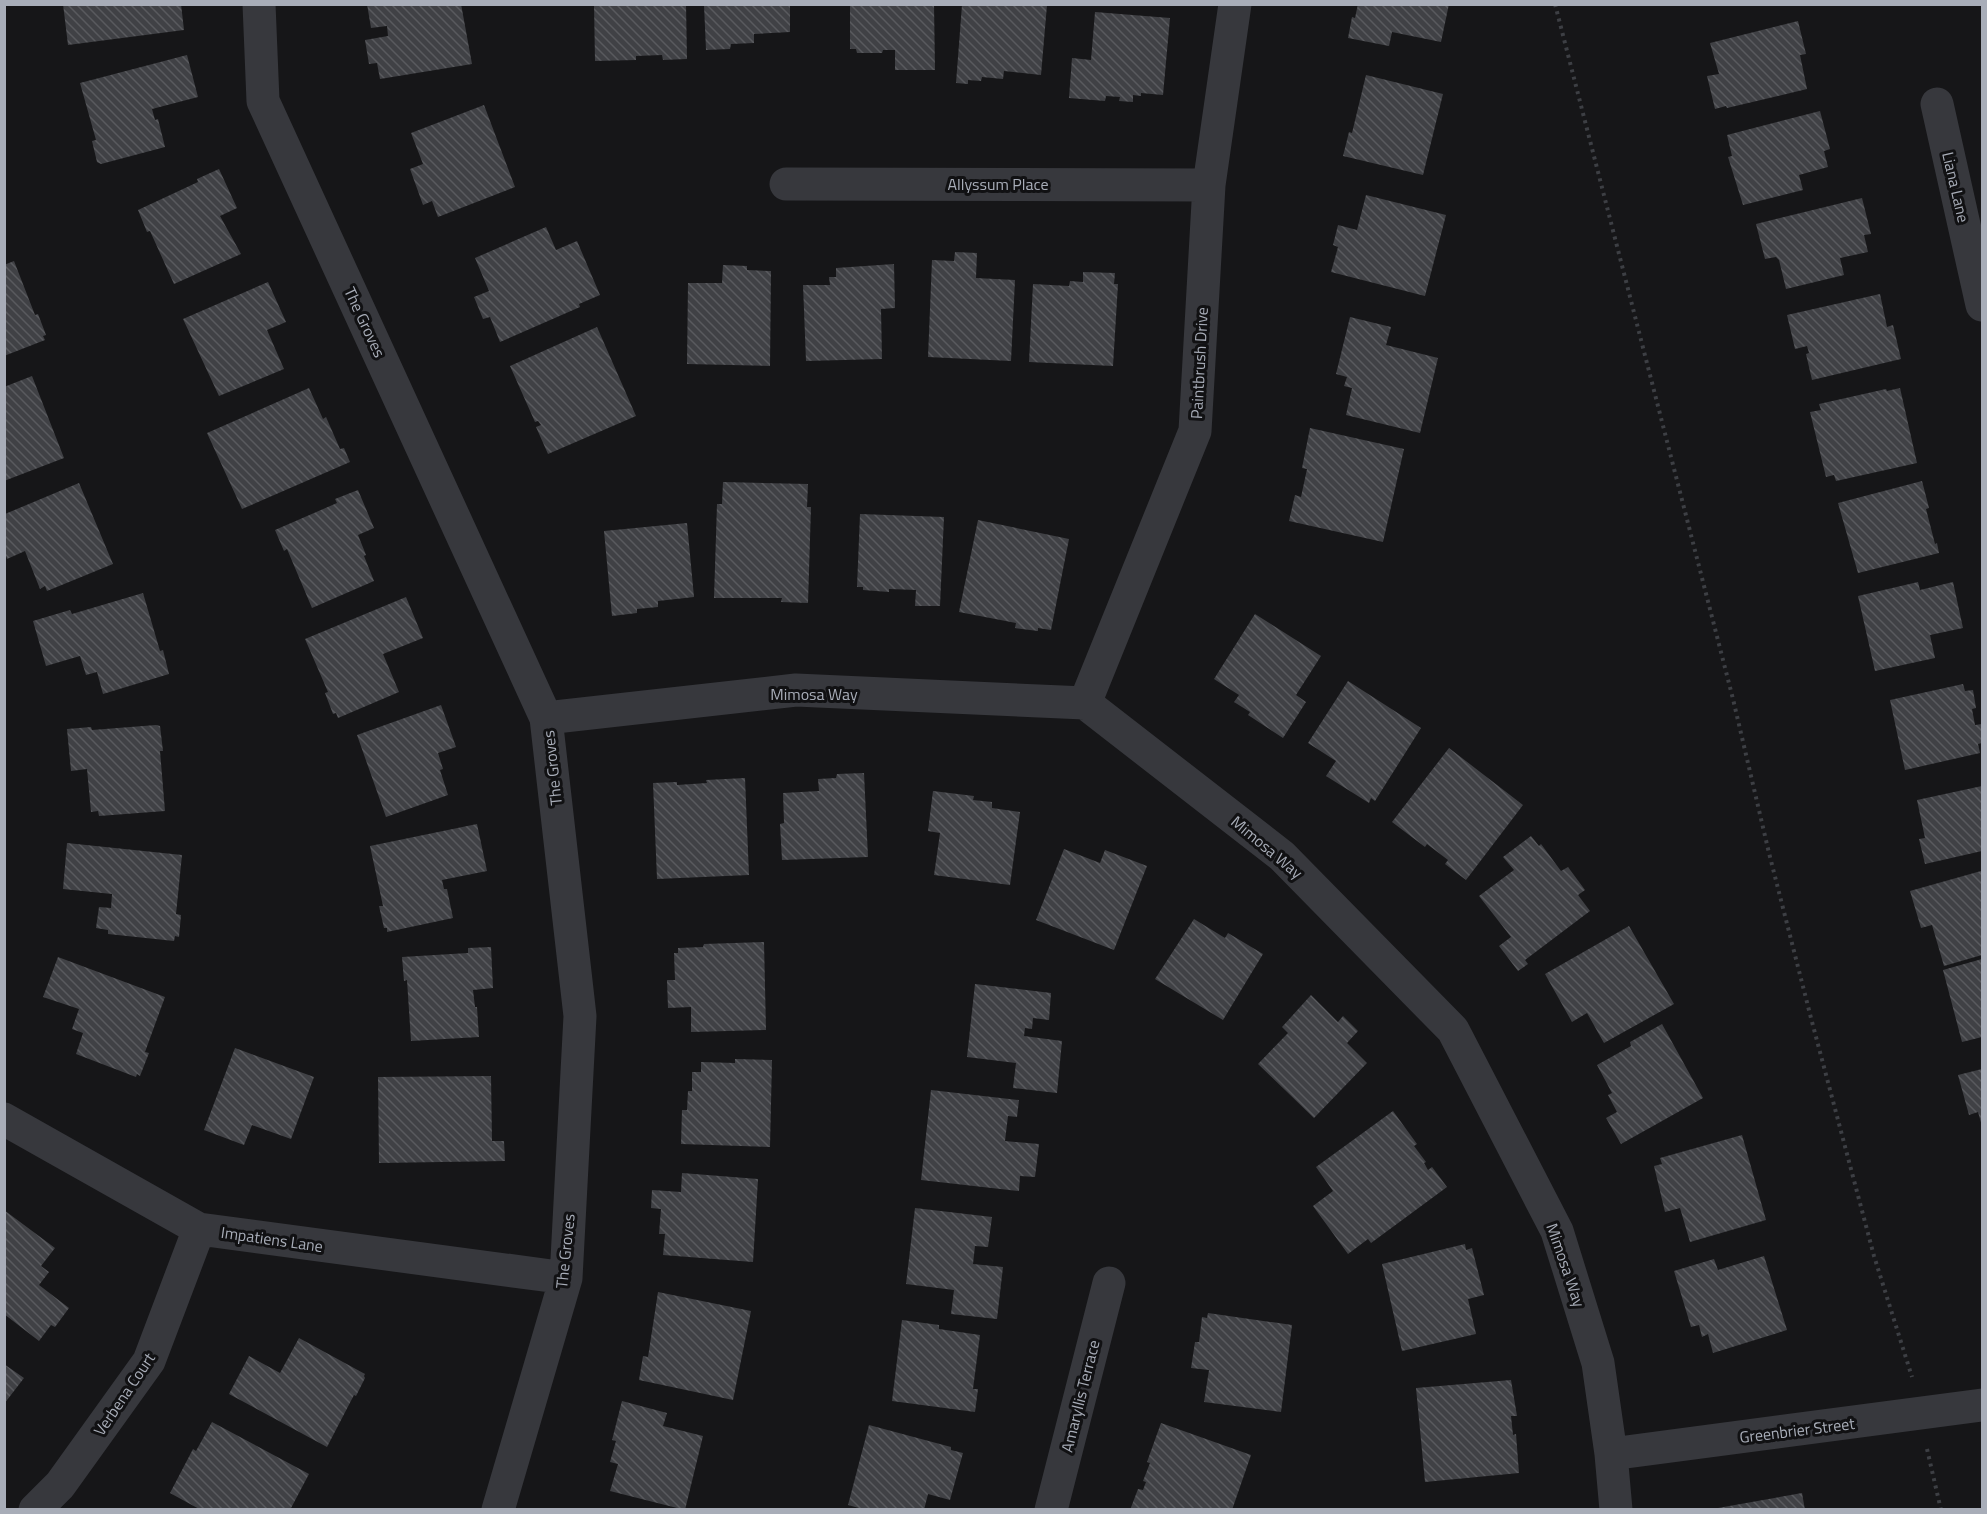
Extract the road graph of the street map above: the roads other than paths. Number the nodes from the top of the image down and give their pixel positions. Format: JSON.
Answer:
{"nodes":[{"id":1,"x":259,"y":4,"type":"edge"},
{"id":2,"x":1235,"y":4,"type":"edge"},
{"id":3,"x":1937,"y":104,"type":"dead end"},
{"id":4,"x":786,"y":184,"type":"dead end"},
{"id":5,"x":1209,"y":185,"type":"junction"},
{"id":6,"x":1983,"y":305,"type":"edge"},
{"id":7,"x":1085,"y":703,"type":"junction"},
{"id":8,"x":546,"y":718,"type":"junction"},
{"id":9,"x":4,"y":1119,"type":"edge"},
{"id":10,"x":199,"y":1229,"type":"junction"},
{"id":11,"x":566,"y":1278,"type":"junction"},
{"id":12,"x":1109,"y":1282,"type":"dead end"},
{"id":13,"x":1983,"y":1405,"type":"edge"},
{"id":14,"x":1611,"y":1454,"type":"junction"},
{"id":15,"x":35,"y":1509,"type":"edge"},
{"id":16,"x":498,"y":1509,"type":"edge"},
{"id":17,"x":1051,"y":1509,"type":"edge"},
{"id":18,"x":1616,"y":1509,"type":"edge"}],
"edges":[{"from":1,"to":8,"type":"street","name":"The Groves"},
{"from":2,"to":5,"type":"street","name":"Paintbrush Drive"},
{"from":3,"to":6,"type":"street","name":"Liana Lane"},
{"from":4,"to":5,"type":"street","name":"Allyssum Place"},
{"from":5,"to":7,"type":"street","name":"Paintbrush Drive"},
{"from":7,"to":8,"type":"street","name":"Mimosa Way"},
{"from":7,"to":14,"type":"street","name":"Mimosa Way"},
{"from":8,"to":11,"type":"street","name":"The Groves"},
{"from":9,"to":10,"type":"street","name":"Impatiens Lane"},
{"from":10,"to":11,"type":"street","name":"Impatiens Lane"},
{"from":10,"to":15,"type":"street","name":"Verbena Court"},
{"from":11,"to":16,"type":"street","name":"The Groves"},
{"from":12,"to":17,"type":"street","name":"Amaryllis Terrace"},
{"from":13,"to":14,"type":"street","name":"Greenbrier Street"},
{"from":14,"to":18,"type":"street","name":"Mimosa Way"}]}
